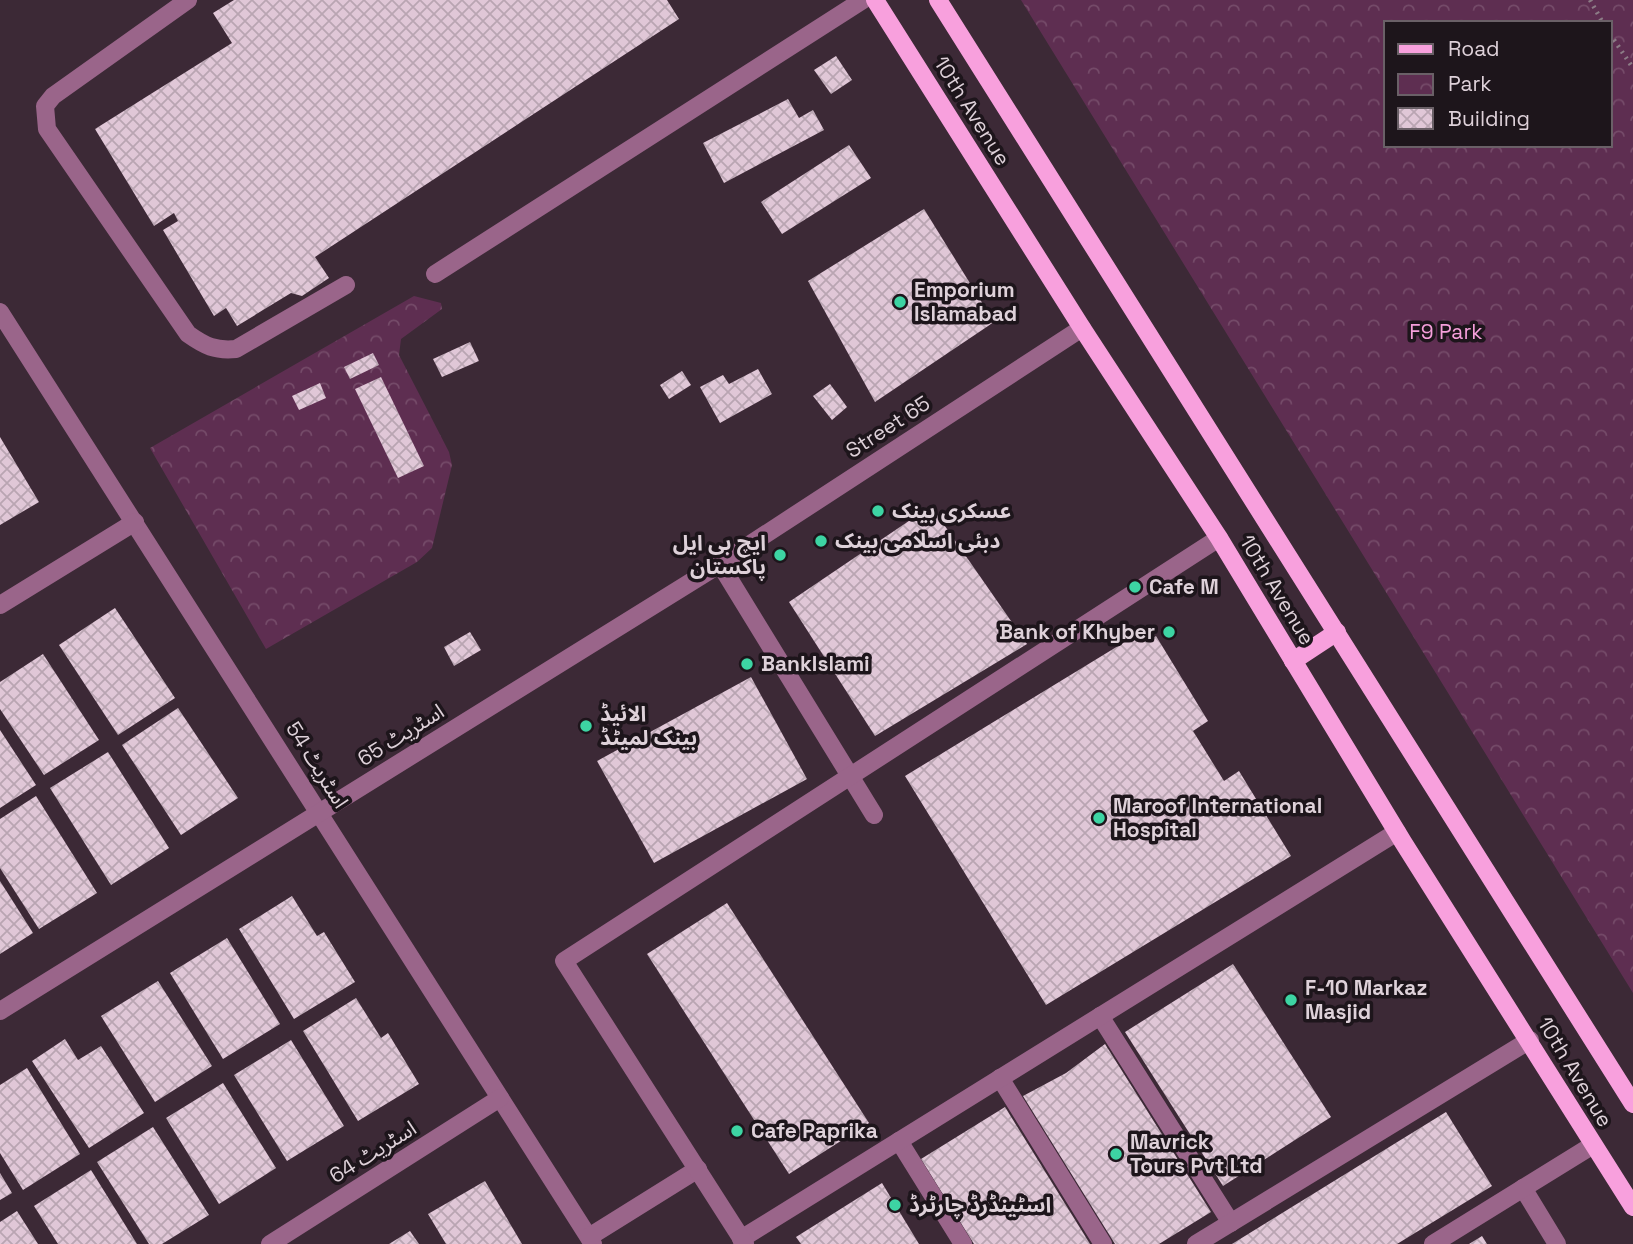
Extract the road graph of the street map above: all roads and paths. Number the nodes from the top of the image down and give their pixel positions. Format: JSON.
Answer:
{"nodes":[{"id":1,"x":188,"y":0,"type":"edge"},
{"id":2,"x":863,"y":0,"type":"edge"},
{"id":3,"x":875,"y":0,"type":"edge"},
{"id":4,"x":938,"y":0,"type":"edge"},
{"id":5,"x":1590,"y":0,"type":"edge"},
{"id":6,"x":1602,"y":21,"type":"edge"},
{"id":7,"x":1612,"y":37,"type":"edge"},
{"id":8,"x":1633,"y":68,"type":"edge"},
{"id":9,"x":435,"y":274,"type":"dead end"},
{"id":10,"x":346,"y":285,"type":"dead end"},
{"id":11,"x":0,"y":312,"type":"edge"},
{"id":12,"x":1082,"y":328,"type":"junction"},
{"id":13,"x":135,"y":522,"type":"junction"},
{"id":14,"x":1219,"y":538,"type":"junction"},
{"id":15,"x":720,"y":564,"type":"junction"},
{"id":16,"x":0,"y":605,"type":"edge"},
{"id":17,"x":1337,"y":632,"type":"junction"},
{"id":18,"x":1293,"y":661,"type":"junction"},
{"id":19,"x":850,"y":777,"type":"junction"},
{"id":20,"x":320,"y":812,"type":"junction"},
{"id":21,"x":874,"y":815,"type":"dead end"},
{"id":22,"x":1397,"y":832,"type":"junction"},
{"id":23,"x":0,"y":1011,"type":"edge"},
{"id":24,"x":1100,"y":1016,"type":"junction"},
{"id":25,"x":1530,"y":1040,"type":"junction"},
{"id":26,"x":1000,"y":1078,"type":"junction"},
{"id":27,"x":500,"y":1098,"type":"junction"},
{"id":28,"x":1633,"y":1104,"type":"edge"},
{"id":29,"x":899,"y":1141,"type":"junction"},
{"id":30,"x":1593,"y":1145,"type":"junction"},
{"id":31,"x":698,"y":1169,"type":"junction"},
{"id":32,"x":1523,"y":1188,"type":"junction"},
{"id":33,"x":1633,"y":1207,"type":"edge"},
{"id":34,"x":1231,"y":1223,"type":"junction"},
{"id":35,"x":591,"y":1241,"type":"edge"},
{"id":36,"x":743,"y":1241,"type":"edge"},
{"id":37,"x":270,"y":1244,"type":"edge"},
{"id":38,"x":962,"y":1244,"type":"edge"},
{"id":39,"x":1103,"y":1244,"type":"edge"},
{"id":40,"x":1196,"y":1244,"type":"edge"},
{"id":41,"x":1433,"y":1244,"type":"edge"},
{"id":42,"x":1557,"y":1244,"type":"edge"}],
"edges":[{"from":1,"to":10,"type":"street"},
{"from":2,"to":9,"type":"street"},
{"from":3,"to":12,"type":"main road","name":"10th Avenue"},
{"from":4,"to":17,"type":"main road","name":"10th Avenue"},
{"from":5,"to":6,"type":"path"},
{"from":7,"to":8,"type":"path"},
{"from":11,"to":13,"type":"street","name":"اسٹریٹ 54"},
{"from":12,"to":14,"type":"main road","name":"10th Avenue"},
{"from":12,"to":15,"type":"street","name":"Street 65"},
{"from":13,"to":16,"type":"street"},
{"from":13,"to":20,"type":"street","name":"اسٹریٹ 54"},
{"from":14,"to":18,"type":"main road","name":"10th Avenue"},
{"from":14,"to":19,"type":"street"},
{"from":15,"to":19,"type":"street"},
{"from":15,"to":20,"type":"street","name":"اسٹریٹ 65"},
{"from":17,"to":18,"type":"main road"},
{"from":17,"to":28,"type":"main road","name":"10th Avenue"},
{"from":18,"to":22,"type":"main road","name":"10th Avenue"},
{"from":19,"to":21,"type":"street"},
{"from":19,"to":31,"type":"street"},
{"from":20,"to":23,"type":"street","name":"اسٹریٹ 65"},
{"from":20,"to":27,"type":"street","name":"اسٹریٹ 54"},
{"from":22,"to":24,"type":"street"},
{"from":22,"to":25,"type":"main road","name":"10th Avenue"},
{"from":24,"to":26,"type":"street"},
{"from":24,"to":34,"type":"street"},
{"from":25,"to":30,"type":"main road","name":"10th Avenue"},
{"from":25,"to":34,"type":"street"},
{"from":26,"to":29,"type":"street"},
{"from":26,"to":39,"type":"street"},
{"from":27,"to":35,"type":"street","name":"اسٹریٹ 54"},
{"from":27,"to":37,"type":"street","name":"اسٹریٹ 64"},
{"from":29,"to":36,"type":"street"},
{"from":29,"to":38,"type":"street"},
{"from":30,"to":32,"type":"street"},
{"from":30,"to":33,"type":"main road","name":"10th Avenue"},
{"from":31,"to":35,"type":"street"},
{"from":31,"to":36,"type":"street"},
{"from":32,"to":41,"type":"street"},
{"from":32,"to":42,"type":"street"},
{"from":34,"to":40,"type":"street"}]}
